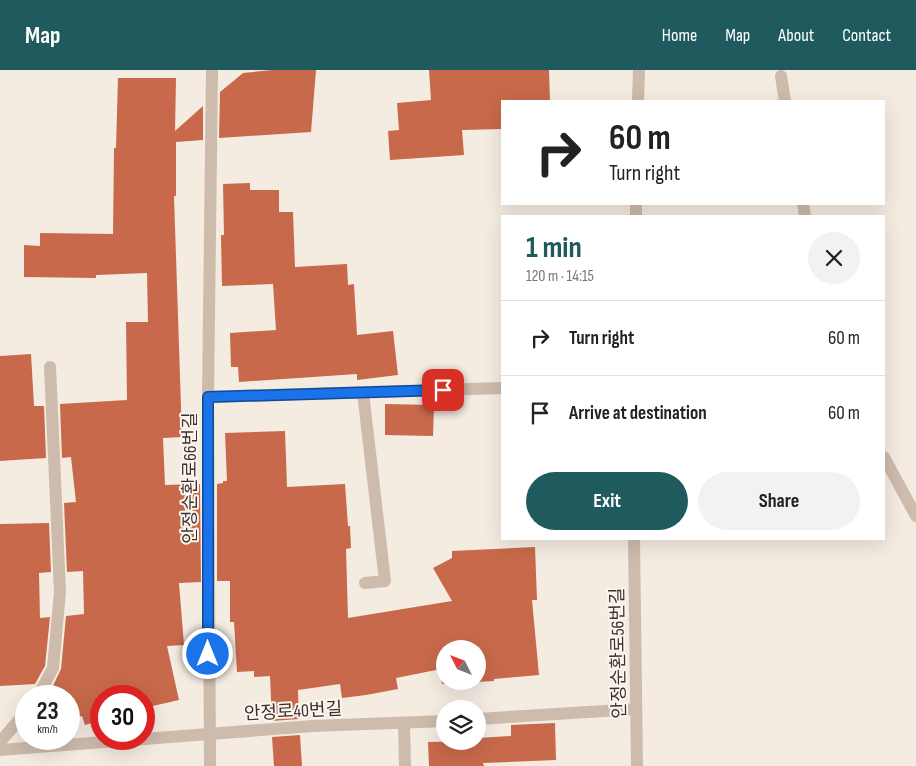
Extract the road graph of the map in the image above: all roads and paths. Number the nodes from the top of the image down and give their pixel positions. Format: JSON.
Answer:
{"nodes":[{"id":1,"x":212,"y":70,"type":"edge"},
{"id":2,"x":639,"y":70,"type":"edge"},
{"id":3,"x":781,"y":76,"type":"dead end"},
{"id":4,"x":638,"y":100,"type":"edge"},
{"id":5,"x":786,"y":100,"type":"edge"},
{"id":6,"x":50,"y":366,"type":"dead end"},
{"id":7,"x":501,"y":388,"type":"edge"},
{"id":8,"x":363,"y":393,"type":"junction"},
{"id":9,"x":208,"y":397,"type":"junction"},
{"id":10,"x":885,"y":459,"type":"edge"},
{"id":11,"x":916,"y":516,"type":"edge"},
{"id":12,"x":634,"y":540,"type":"edge"},
{"id":13,"x":365,"y":583,"type":"dead end"},
{"id":14,"x":44,"y":685,"type":"edge"},
{"id":15,"x":636,"y":709,"type":"junction"},
{"id":16,"x":486,"y":718,"type":"edge"},
{"id":17,"x":436,"y":721,"type":"edge"},
{"id":18,"x":404,"y":723,"type":"junction"},
{"id":19,"x":15,"y":725,"type":"edge"},
{"id":20,"x":208,"y":734,"type":"junction"},
{"id":21,"x":155,"y":738,"type":"edge"},
{"id":22,"x":0,"y":742,"type":"edge"},
{"id":23,"x":90,"y":743,"type":"edge"},
{"id":24,"x":0,"y":750,"type":"edge"},
{"id":25,"x":210,"y":766,"type":"edge"},
{"id":26,"x":406,"y":766,"type":"edge"},
{"id":27,"x":637,"y":766,"type":"edge"}],
"edges":[{"from":1,"to":9,"type":"street","name":"안정순환로66번길"},
{"from":2,"to":4,"type":"street"},
{"from":3,"to":5,"type":"street"},
{"from":6,"to":14,"type":"street"},
{"from":7,"to":8,"type":"street"},
{"from":8,"to":9,"type":"street"},
{"from":8,"to":13,"type":"street"},
{"from":9,"to":20,"type":"street","name":"안정순환로66번길"},
{"from":10,"to":11,"type":"street"},
{"from":12,"to":15,"type":"street","name":"안정순환로56번길"},
{"from":15,"to":16,"type":"street"},
{"from":15,"to":27,"type":"street","name":"안정순환로56번길"},
{"from":17,"to":18,"type":"street","name":"안정로40번길"},
{"from":18,"to":20,"type":"street","name":"안정로40번길"},
{"from":18,"to":26,"type":"street"},
{"from":19,"to":22,"type":"street"},
{"from":20,"to":21,"type":"street","name":"안정로40번길"},
{"from":20,"to":25,"type":"street","name":"안정순환로66번길"},
{"from":23,"to":24,"type":"street","name":"안정로40번길"}]}
